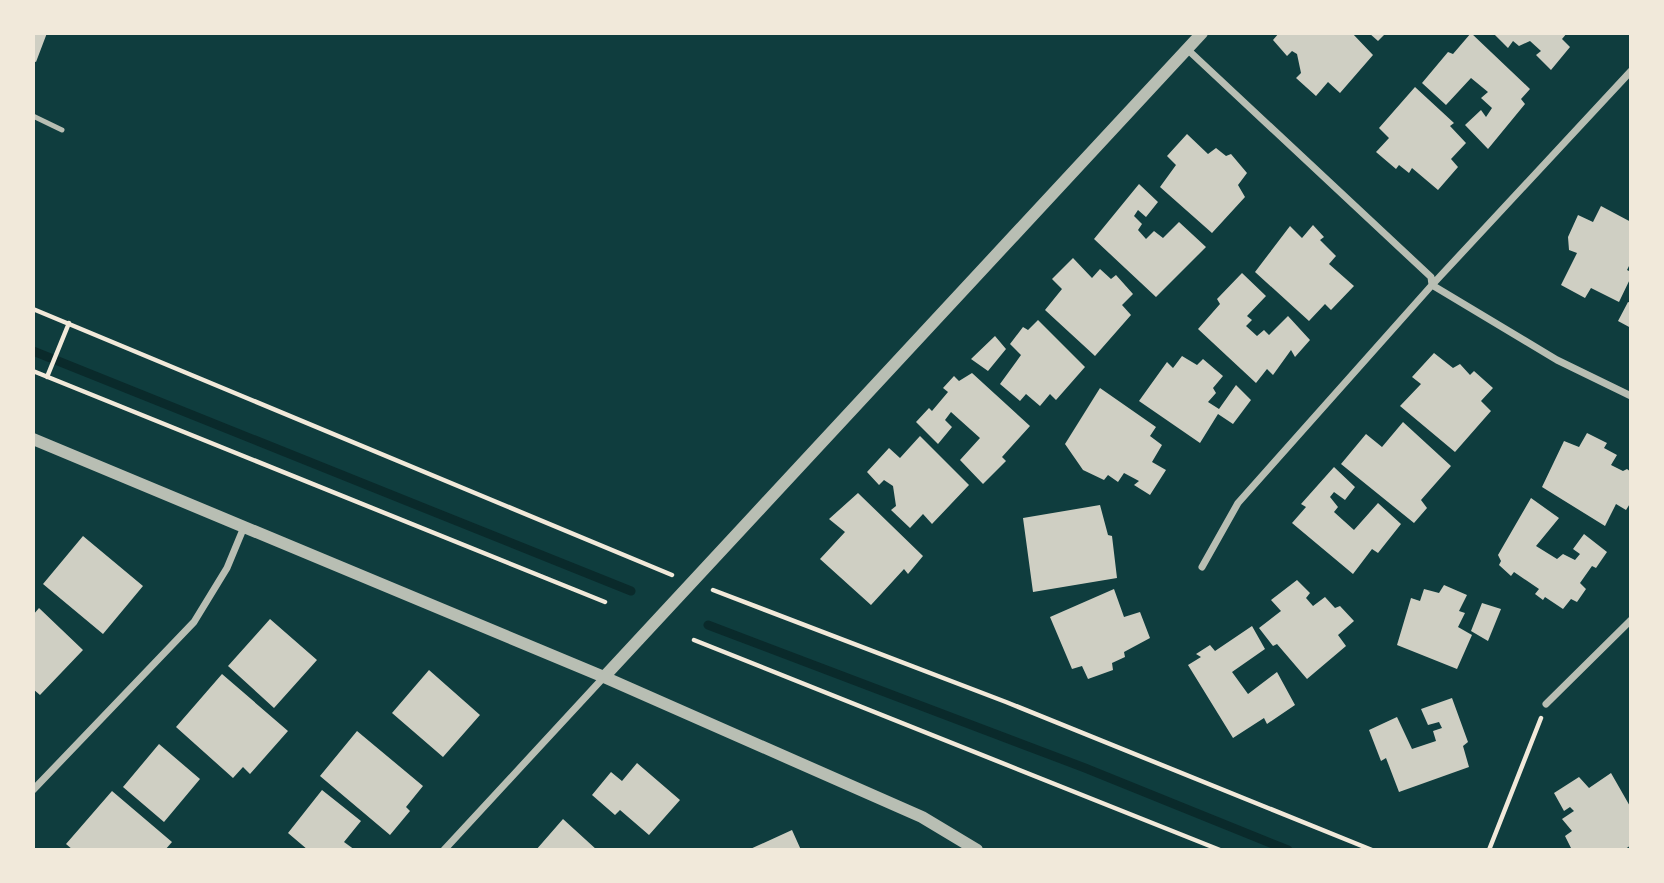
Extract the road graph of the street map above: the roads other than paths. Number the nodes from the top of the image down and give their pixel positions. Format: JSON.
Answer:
{"nodes":[{"id":1,"x":1202,"y":33,"type":"edge"},
{"id":2,"x":1187,"y":49,"type":"junction"},
{"id":3,"x":1631,"y":71,"type":"edge"},
{"id":4,"x":33,"y":116,"type":"edge"},
{"id":5,"x":62,"y":130,"type":"dead end"},
{"id":6,"x":1432,"y":285,"type":"junction"},
{"id":7,"x":1631,"y":396,"type":"edge"},
{"id":8,"x":33,"y":439,"type":"edge"},
{"id":9,"x":245,"y":526,"type":"junction"},
{"id":10,"x":1202,"y":567,"type":"dead end"},
{"id":11,"x":1631,"y":620,"type":"edge"},
{"id":12,"x":604,"y":677,"type":"junction"},
{"id":13,"x":1546,"y":704,"type":"road end"},
{"id":14,"x":33,"y":790,"type":"edge"},
{"id":15,"x":444,"y":850,"type":"edge"},
{"id":16,"x":977,"y":850,"type":"edge"}],
"edges":[{"from":1,"to":2,"type":"street"},
{"from":2,"to":6,"type":"street"},
{"from":2,"to":12,"type":"street"},
{"from":3,"to":6,"type":"street"},
{"from":4,"to":5,"type":"lane"},
{"from":6,"to":7,"type":"street"},
{"from":6,"to":10,"type":"street"},
{"from":8,"to":9,"type":"street"},
{"from":9,"to":12,"type":"street"},
{"from":9,"to":14,"type":"street"},
{"from":11,"to":13,"type":"street"},
{"from":12,"to":15,"type":"street"},
{"from":12,"to":16,"type":"street"}]}
